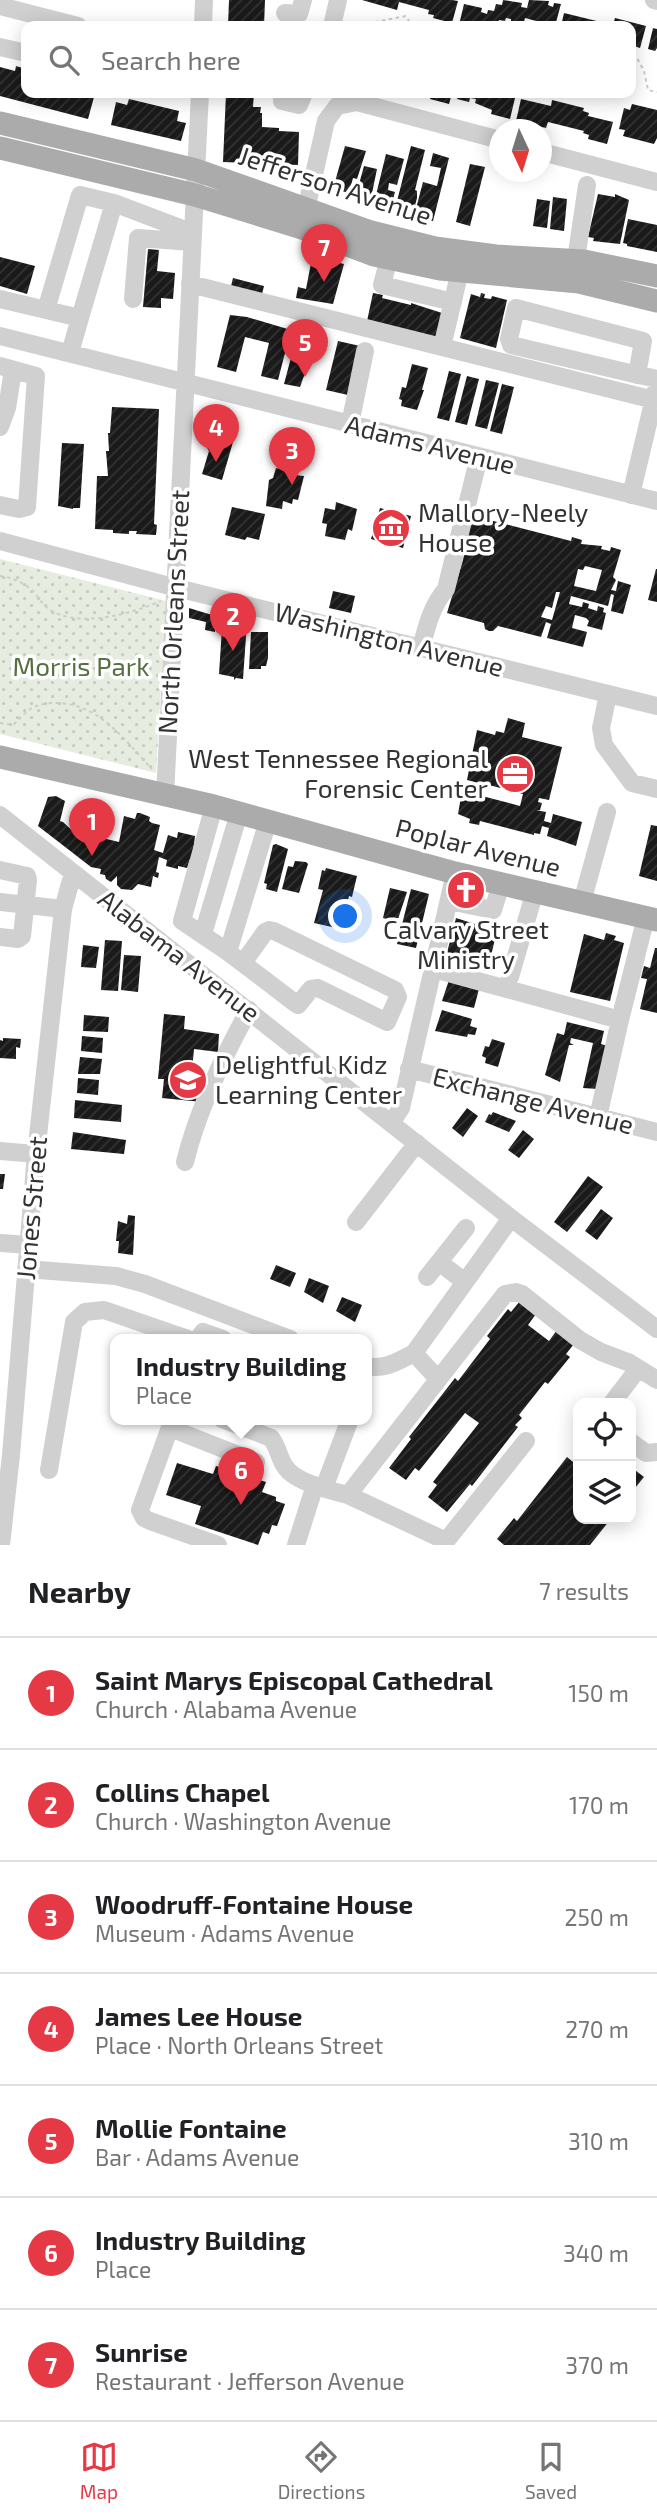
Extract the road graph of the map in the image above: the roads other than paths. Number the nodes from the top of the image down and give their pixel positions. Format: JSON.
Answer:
{"nodes":[{"id":1,"x":204,"y":0,"type":"edge"},
{"id":2,"x":303,"y":0,"type":"edge"},
{"id":3,"x":338,"y":0,"type":"edge"},
{"id":4,"x":0,"y":6,"type":"edge"},
{"id":5,"x":285,"y":13,"type":"edge"},
{"id":6,"x":58,"y":21,"type":"edge"},
{"id":7,"x":203,"y":21,"type":"edge"},
{"id":8,"x":333,"y":21,"type":"edge"},
{"id":9,"x":0,"y":47,"type":"edge"},
{"id":10,"x":21,"y":52,"type":"edge"},
{"id":11,"x":200,"y":98,"type":"edge"},
{"id":12,"x":282,"y":98,"type":"edge"},
{"id":13,"x":302,"y":98,"type":"edge"},
{"id":14,"x":0,"y":123,"type":"edge"},
{"id":15,"x":489,"y":137,"type":"edge"},
{"id":16,"x":0,"y":148,"type":"edge"},
{"id":17,"x":552,"y":155,"type":"edge"},
{"id":18,"x":196,"y":170,"type":"junction"},
{"id":19,"x":657,"y":182,"type":"edge"},
{"id":20,"x":587,"y":185,"type":"dead end"},
{"id":21,"x":195,"y":195,"type":"junction"},
{"id":22,"x":114,"y":203,"type":"junction"},
{"id":23,"x":304,"y":218,"type":"junction"},
{"id":24,"x":193,"y":238,"type":"junction"},
{"id":25,"x":389,"y":258,"type":"junction"},
{"id":26,"x":576,"y":261,"type":"junction"},
{"id":27,"x":450,"y":270,"type":"junction"},
{"id":28,"x":657,"y":276,"type":"edge"},
{"id":29,"x":190,"y":284,"type":"junction"},
{"id":30,"x":432,"y":297,"type":"junction"},
{"id":31,"x":0,"y":299,"type":"edge"},
{"id":32,"x":133,"y":299,"type":"dead end"},
{"id":33,"x":657,"y":300,"type":"edge"},
{"id":34,"x":453,"y":302,"type":"junction"},
{"id":35,"x":46,"y":310,"type":"junction"},
{"id":36,"x":80,"y":318,"type":"junction"},
{"id":37,"x":0,"y":336,"type":"edge"},
{"id":38,"x":442,"y":347,"type":"junction"},
{"id":39,"x":365,"y":351,"type":"dead end"},
{"id":40,"x":71,"y":353,"type":"junction"},
{"id":41,"x":7,"y":368,"type":"edge"},
{"id":42,"x":637,"y":375,"type":"junction"},
{"id":43,"x":657,"y":379,"type":"edge"},
{"id":44,"x":185,"y":383,"type":"junction"},
{"id":45,"x":655,"y":393,"type":"edge"},
{"id":46,"x":349,"y":424,"type":"junction"},
{"id":47,"x":0,"y":427,"type":"edge"},
{"id":48,"x":479,"y":457,"type":"junction"},
{"id":49,"x":631,"y":495,"type":"junction"},
{"id":50,"x":657,"y":501,"type":"edge"},
{"id":51,"x":0,"y":505,"type":"edge"},
{"id":52,"x":0,"y":541,"type":"edge"},
{"id":53,"x":176,"y":595,"type":"junction"},
{"id":54,"x":421,"y":648,"type":"junction"},
{"id":55,"x":608,"y":694,"type":"junction"},
{"id":56,"x":657,"y":706,"type":"edge"},
{"id":57,"x":0,"y":757,"type":"edge"},
{"id":58,"x":165,"y":789,"type":"junction"},
{"id":59,"x":657,"y":789,"type":"edge"},
{"id":60,"x":214,"y":806,"type":"junction"},
{"id":61,"x":607,"y":812,"type":"dead end"},
{"id":62,"x":239,"y":813,"type":"junction"},
{"id":63,"x":0,"y":815,"type":"edge"},
{"id":64,"x":268,"y":821,"type":"junction"},
{"id":65,"x":0,"y":870,"type":"edge"},
{"id":66,"x":73,"y":873,"type":"junction"},
{"id":67,"x":455,"y":873,"type":"junction"},
{"id":68,"x":479,"y":878,"type":"junction"},
{"id":69,"x":501,"y":884,"type":"junction"},
{"id":70,"x":534,"y":891,"type":"junction"},
{"id":71,"x":449,"y":901,"type":"junction"},
{"id":72,"x":0,"y":902,"type":"edge"},
{"id":73,"x":582,"y":902,"type":"junction"},
{"id":74,"x":25,"y":905,"type":"junction"},
{"id":75,"x":472,"y":906,"type":"junction"},
{"id":76,"x":63,"y":909,"type":"junction"},
{"id":77,"x":651,"y":919,"type":"edge"},
{"id":78,"x":203,"y":934,"type":"junction"},
{"id":79,"x":0,"y":937,"type":"edge"},
{"id":80,"x":235,"y":957,"type":"junction"},
{"id":81,"x":434,"y":969,"type":"junction"},
{"id":82,"x":510,"y":977,"type":"dead end"},
{"id":83,"x":249,"y":1010,"type":"junction"},
{"id":84,"x":620,"y":1020,"type":"junction"},
{"id":85,"x":410,"y":1069,"type":"junction"},
{"id":86,"x":598,"y":1118,"type":"junction"},
{"id":87,"x":392,"y":1122,"type":"junction"},
{"id":88,"x":657,"y":1132,"type":"edge"},
{"id":89,"x":417,"y":1143,"type":"junction"},
{"id":90,"x":0,"y":1151,"type":"edge"},
{"id":91,"x":36,"y":1154,"type":"junction"},
{"id":92,"x":185,"y":1162,"type":"dead end"},
{"id":93,"x":511,"y":1218,"type":"junction"},
{"id":94,"x":356,"y":1222,"type":"dead end"},
{"id":95,"x":466,"y":1228,"type":"dead end"},
{"id":96,"x":0,"y":1243,"type":"edge"},
{"id":97,"x":29,"y":1245,"type":"junction"},
{"id":98,"x":439,"y":1262,"type":"junction"},
{"id":99,"x":26,"y":1269,"type":"junction"},
{"id":100,"x":427,"y":1277,"type":"dead end"},
{"id":101,"x":465,"y":1282,"type":"junction"},
{"id":102,"x":657,"y":1329,"type":"edge"},
{"id":103,"x":174,"y":1334,"type":"edge"},
{"id":104,"x":276,"y":1334,"type":"edge"},
{"id":105,"x":414,"y":1353,"type":"junction"},
{"id":106,"x":372,"y":1367,"type":"edge"},
{"id":107,"x":638,"y":1369,"type":"junction"},
{"id":108,"x":438,"y":1379,"type":"junction"},
{"id":109,"x":657,"y":1380,"type":"edge"},
{"id":110,"x":616,"y":1398,"type":"edge"},
{"id":111,"x":172,"y":1425,"type":"edge"},
{"id":112,"x":174,"y":1425,"type":"edge"},
{"id":113,"x":237,"y":1425,"type":"edge"},
{"id":114,"x":348,"y":1425,"type":"edge"},
{"id":115,"x":526,"y":1441,"type":"dead end"},
{"id":116,"x":636,"y":1446,"type":"edge"},
{"id":117,"x":657,"y":1452,"type":"edge"},
{"id":118,"x":5,"y":1455,"type":"edge"},
{"id":119,"x":256,"y":1462,"type":"dead end"},
{"id":120,"x":49,"y":1469,"type":"dead end"},
{"id":121,"x":320,"y":1486,"type":"junction"},
{"id":122,"x":348,"y":1495,"type":"junction"},
{"id":123,"x":449,"y":1543,"type":"edge"},
{"id":124,"x":1,"y":1545,"type":"edge"},
{"id":125,"x":218,"y":1545,"type":"edge"},
{"id":126,"x":296,"y":1545,"type":"edge"}],
"edges":[{"from":1,"to":7,"type":"street"},
{"from":2,"to":5,"type":"street"},
{"from":3,"to":8,"type":"street"},
{"from":4,"to":6,"type":"street"},
{"from":9,"to":10,"type":"street"},
{"from":11,"to":18,"type":"street","name":"North Orleans Street"},
{"from":12,"to":13,"type":"street"},
{"from":14,"to":18,"type":"main road","name":"Jefferson Avenue"},
{"from":15,"to":23,"type":"street"},
{"from":16,"to":21,"type":"main road","name":"Jefferson Avenue"},
{"from":17,"to":19,"type":"street"},
{"from":18,"to":21,"type":"street","name":"North Orleans Street"},
{"from":18,"to":23,"type":"main road","name":"Jefferson Avenue"},
{"from":20,"to":26,"type":"street"},
{"from":21,"to":23,"type":"main road","name":"Jefferson Avenue"},
{"from":21,"to":24,"type":"street","name":"North Orleans Street"},
{"from":22,"to":24,"type":"street"},
{"from":22,"to":35,"type":"street"},
{"from":22,"to":36,"type":"street"},
{"from":23,"to":25,"type":"main road","name":"Jefferson Avenue"},
{"from":23,"to":26,"type":"main road","name":"Jefferson Avenue"},
{"from":24,"to":29,"type":"street","name":"North Orleans Street"},
{"from":24,"to":32,"type":"street"},
{"from":25,"to":27,"type":"main road","name":"Jefferson Avenue"},
{"from":25,"to":30,"type":"street"},
{"from":26,"to":28,"type":"main road","name":"Jefferson Avenue"},
{"from":27,"to":30,"type":"street"},
{"from":27,"to":33,"type":"main road","name":"Jefferson Avenue"},
{"from":27,"to":34,"type":"street"},
{"from":29,"to":38,"type":"street"},
{"from":29,"to":44,"type":"street","name":"North Orleans Street"},
{"from":30,"to":34,"type":"street"},
{"from":31,"to":35,"type":"street"},
{"from":34,"to":38,"type":"street"},
{"from":35,"to":36,"type":"street"},
{"from":36,"to":40,"type":"street"},
{"from":37,"to":40,"type":"street","name":"Adams Avenue"},
{"from":38,"to":45,"type":"street"},
{"from":39,"to":46,"type":"street"},
{"from":40,"to":44,"type":"street","name":"Adams Avenue"},
{"from":41,"to":47,"type":"street"},
{"from":41,"to":51,"type":"street"},
{"from":42,"to":42,"type":"street"},
{"from":42,"to":43,"type":"street"},
{"from":44,"to":46,"type":"street","name":"Adams Avenue"},
{"from":44,"to":53,"type":"street","name":"North Orleans Street"},
{"from":45,"to":49,"type":"street"},
{"from":46,"to":48,"type":"street","name":"Adams Avenue"},
{"from":48,"to":49,"type":"street","name":"Adams Avenue"},
{"from":48,"to":54,"type":"street"},
{"from":49,"to":50,"type":"street","name":"Adams Avenue"},
{"from":52,"to":53,"type":"street","name":"Washington Avenue"},
{"from":53,"to":54,"type":"street","name":"Washington Avenue"},
{"from":53,"to":58,"type":"street","name":"North Orleans Street"},
{"from":54,"to":55,"type":"street","name":"Washington Avenue"},
{"from":55,"to":56,"type":"street","name":"Washington Avenue"},
{"from":55,"to":59,"type":"street"},
{"from":57,"to":58,"type":"main road","name":"Poplar Avenue"},
{"from":58,"to":60,"type":"main road","name":"Poplar Avenue"},
{"from":60,"to":62,"type":"main road","name":"Poplar Avenue"},
{"from":60,"to":78,"type":"street"},
{"from":61,"to":73,"type":"street"},
{"from":62,"to":64,"type":"main road","name":"Poplar Avenue"},
{"from":62,"to":78,"type":"street"},
{"from":63,"to":66,"type":"street","name":"Alabama Avenue"},
{"from":64,"to":67,"type":"main road","name":"Poplar Avenue"},
{"from":64,"to":80,"type":"street"},
{"from":65,"to":74,"type":"street"},
{"from":66,"to":76,"type":"street","name":"Jones Street"},
{"from":66,"to":83,"type":"street","name":"Alabama Avenue"},
{"from":67,"to":68,"type":"main road","name":"Poplar Avenue"},
{"from":67,"to":71,"type":"street"},
{"from":68,"to":69,"type":"main road","name":"Poplar Avenue"},
{"from":68,"to":75,"type":"street"},
{"from":69,"to":70,"type":"main road","name":"Poplar Avenue"},
{"from":69,"to":75,"type":"street"},
{"from":70,"to":73,"type":"main road","name":"Poplar Avenue"},
{"from":70,"to":82,"type":"street"},
{"from":71,"to":75,"type":"street"},
{"from":71,"to":81,"type":"street"},
{"from":72,"to":74,"type":"street"},
{"from":73,"to":77,"type":"main road","name":"Poplar Avenue"},
{"from":74,"to":76,"type":"street"},
{"from":74,"to":79,"type":"street"},
{"from":76,"to":91,"type":"street","name":"Jones Street"},
{"from":77,"to":84,"type":"street"},
{"from":78,"to":80,"type":"street"},
{"from":80,"to":80,"type":"street"},
{"from":81,"to":84,"type":"street"},
{"from":81,"to":85,"type":"street"},
{"from":83,"to":87,"type":"street","name":"Alabama Avenue"},
{"from":83,"to":92,"type":"street"},
{"from":84,"to":86,"type":"street"},
{"from":85,"to":86,"type":"street","name":"Exchange Avenue"},
{"from":85,"to":87,"type":"street"},
{"from":86,"to":88,"type":"street","name":"Exchange Avenue"},
{"from":87,"to":89,"type":"street","name":"Alabama Avenue"},
{"from":89,"to":93,"type":"street","name":"Alabama Avenue"},
{"from":89,"to":94,"type":"street"},
{"from":90,"to":91,"type":"street"},
{"from":91,"to":97,"type":"street","name":"Jones Street"},
{"from":93,"to":101,"type":"street"},
{"from":93,"to":102,"type":"street","name":"Alabama Avenue"},
{"from":95,"to":98,"type":"street"},
{"from":96,"to":97,"type":"street"},
{"from":97,"to":99,"type":"street","name":"Jones Street"},
{"from":98,"to":100,"type":"street"},
{"from":98,"to":101,"type":"street"},
{"from":99,"to":104,"type":"street"},
{"from":99,"to":118,"type":"street","name":"Jones Street"},
{"from":101,"to":105,"type":"street"},
{"from":103,"to":120,"type":"street"},
{"from":105,"to":106,"type":"street"},
{"from":105,"to":108,"type":"street"},
{"from":107,"to":108,"type":"street"},
{"from":107,"to":109,"type":"street"},
{"from":107,"to":110,"type":"street"},
{"from":108,"to":122,"type":"street"},
{"from":111,"to":125,"type":"street"},
{"from":112,"to":119,"type":"street"},
{"from":113,"to":121,"type":"street"},
{"from":114,"to":121,"type":"street"},
{"from":115,"to":123,"type":"street"},
{"from":116,"to":117,"type":"street"},
{"from":118,"to":124,"type":"street","name":"Jones Street"},
{"from":121,"to":122,"type":"street"},
{"from":121,"to":126,"type":"street"},
{"from":122,"to":123,"type":"street"}]}
